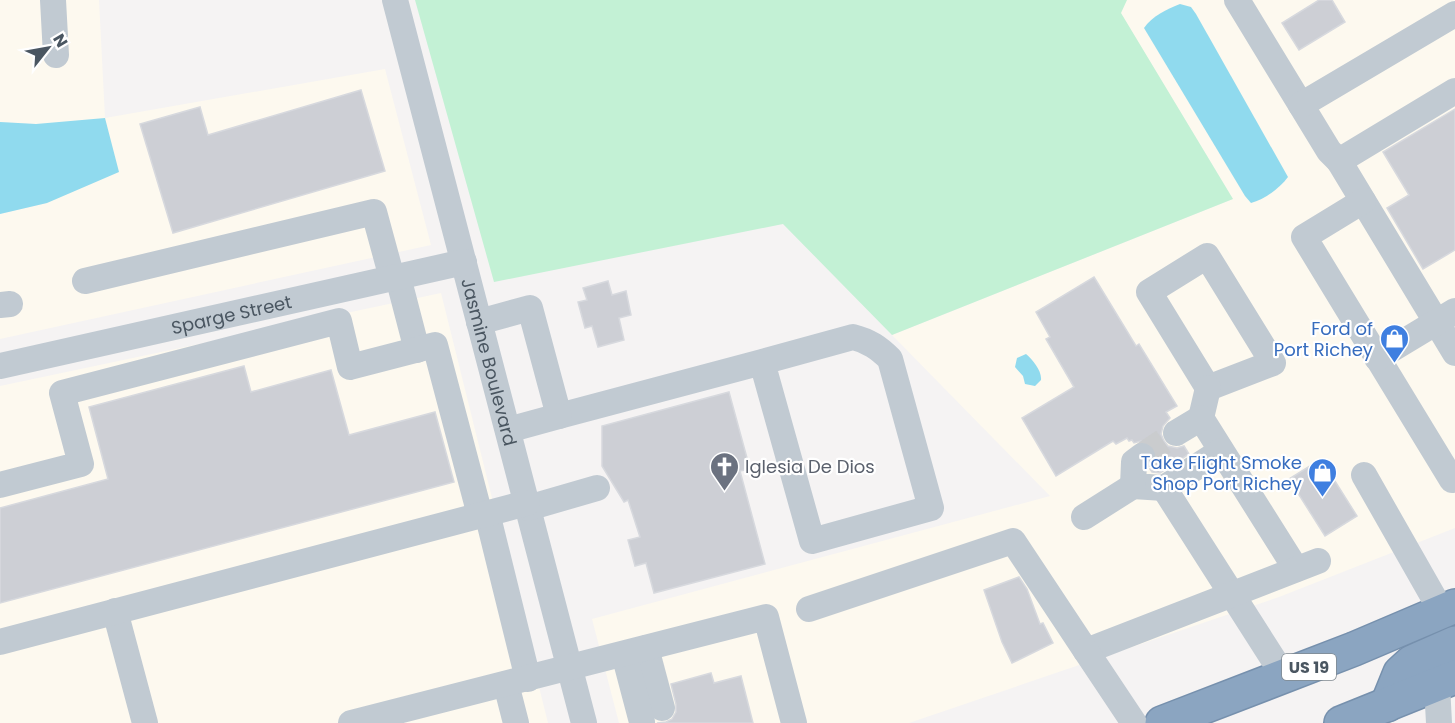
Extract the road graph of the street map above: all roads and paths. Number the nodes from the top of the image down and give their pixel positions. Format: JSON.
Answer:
{"nodes":[{"id":1,"x":53,"y":0,"type":"edge"},
{"id":2,"x":395,"y":0,"type":"edge"},
{"id":3,"x":1237,"y":0,"type":"edge"},
{"id":4,"x":1455,"y":14,"type":"edge"},
{"id":5,"x":56,"y":55,"type":"dead end"},
{"id":6,"x":1455,"y":91,"type":"edge"},
{"id":7,"x":1301,"y":105,"type":"junction"},
{"id":8,"x":1339,"y":161,"type":"junction"},
{"id":9,"x":1363,"y":201,"type":"junction"},
{"id":10,"x":464,"y":262,"type":"junction"},
{"id":11,"x":395,"y":278,"type":"junction"},
{"id":12,"x":84,"y":281,"type":"dead end"},
{"id":13,"x":1446,"y":316,"type":"edge"},
{"id":14,"x":479,"y":322,"type":"junction"},
{"id":15,"x":417,"y":350,"type":"junction"},
{"id":16,"x":1455,"y":353,"type":"edge"},
{"id":17,"x":52,"y":355,"type":"junction"},
{"id":18,"x":1377,"y":358,"type":"junction"},
{"id":19,"x":762,"y":362,"type":"junction"},
{"id":20,"x":0,"y":366,"type":"edge"},
{"id":21,"x":1208,"y":388,"type":"junction"},
{"id":22,"x":62,"y":393,"type":"junction"},
{"id":23,"x":559,"y":416,"type":"junction"},
{"id":24,"x":1201,"y":418,"type":"junction"},
{"id":25,"x":507,"y":430,"type":"junction"},
{"id":26,"x":1176,"y":433,"type":"tunnel mouth"},
{"id":27,"x":1221,"y":451,"type":"junction"},
{"id":28,"x":1142,"y":456,"type":"tunnel mouth"},
{"id":29,"x":1364,"y":475,"type":"dead end"},
{"id":30,"x":1455,"y":479,"type":"edge"},
{"id":31,"x":0,"y":485,"type":"edge"},
{"id":32,"x":1133,"y":486,"type":"junction"},
{"id":33,"x":597,"y":488,"type":"dead end"},
{"id":34,"x":1164,"y":488,"type":"junction"},
{"id":35,"x":527,"y":505,"type":"junction"},
{"id":36,"x":483,"y":514,"type":"junction"},
{"id":37,"x":1084,"y":517,"type":"dead end"},
{"id":38,"x":1232,"y":594,"type":"junction"},
{"id":39,"x":809,"y":609,"type":"dead end"},
{"id":40,"x":1449,"y":609,"type":"edge"},
{"id":41,"x":115,"y":611,"type":"junction"},
{"id":42,"x":0,"y":642,"type":"edge"},
{"id":43,"x":1455,"y":643,"type":"edge"},
{"id":44,"x":1086,"y":651,"type":"junction"},
{"id":45,"x":629,"y":653,"type":"junction"},
{"id":46,"x":570,"y":668,"type":"junction"},
{"id":47,"x":1284,"y":676,"type":"junction"},
{"id":48,"x":517,"y":681,"type":"junction"},
{"id":49,"x":1446,"y":681,"type":"edge"},
{"id":50,"x":1387,"y":714,"type":"edge"},
{"id":51,"x":647,"y":717,"type":"edge"},
{"id":52,"x":360,"y":722,"type":"edge"},
{"id":53,"x":145,"y":723,"type":"edge"},
{"id":54,"x":516,"y":723,"type":"edge"},
{"id":55,"x":584,"y":723,"type":"edge"},
{"id":56,"x":794,"y":723,"type":"edge"},
{"id":57,"x":1134,"y":723,"type":"edge"},
{"id":58,"x":1162,"y":723,"type":"edge"},
{"id":59,"x":1341,"y":723,"type":"edge"},
{"id":60,"x":1439,"y":723,"type":"edge"}],
"edges":[{"from":1,"to":5,"type":"street"},
{"from":2,"to":10,"type":"street","name":"Jasmine Boulevard"},
{"from":3,"to":7,"type":"street"},
{"from":4,"to":7,"type":"street"},
{"from":6,"to":8,"type":"street"},
{"from":7,"to":8,"type":"street"},
{"from":8,"to":9,"type":"street"},
{"from":9,"to":13,"type":"street"},
{"from":9,"to":18,"type":"street"},
{"from":10,"to":11,"type":"street","name":"Sparge Street"},
{"from":10,"to":14,"type":"street","name":"Jasmine Boulevard"},
{"from":11,"to":12,"type":"street"},
{"from":11,"to":15,"type":"street"},
{"from":11,"to":17,"type":"street","name":"Sparge Street"},
{"from":13,"to":16,"type":"street"},
{"from":13,"to":18,"type":"street"},
{"from":14,"to":23,"type":"street"},
{"from":14,"to":25,"type":"street","name":"Jasmine Boulevard"},
{"from":15,"to":22,"type":"street"},
{"from":15,"to":36,"type":"street"},
{"from":17,"to":20,"type":"street","name":"Sparge Street"},
{"from":17,"to":22,"type":"street"},
{"from":18,"to":30,"type":"street"},
{"from":19,"to":19,"type":"street"},
{"from":19,"to":23,"type":"street"},
{"from":21,"to":21,"type":"street"},
{"from":21,"to":24,"type":"street"},
{"from":22,"to":31,"type":"street"},
{"from":23,"to":25,"type":"street"},
{"from":24,"to":26,"type":"street"},
{"from":24,"to":27,"type":"street"},
{"from":25,"to":35,"type":"street","name":"Jasmine Boulevard"},
{"from":27,"to":34,"type":"street"},
{"from":27,"to":38,"type":"street"},
{"from":28,"to":32,"type":"street"},
{"from":29,"to":40,"type":"street"},
{"from":32,"to":34,"type":"street"},
{"from":32,"to":37,"type":"street"},
{"from":33,"to":35,"type":"street"},
{"from":34,"to":38,"type":"street"},
{"from":35,"to":36,"type":"street"},
{"from":35,"to":46,"type":"street","name":"Jasmine Boulevard"},
{"from":36,"to":41,"type":"street"},
{"from":36,"to":48,"type":"street"},
{"from":38,"to":44,"type":"street"},
{"from":38,"to":47,"type":"street"},
{"from":39,"to":44,"type":"street"},
{"from":40,"to":47,"type":"highway","number":"US 19"},
{"from":41,"to":42,"type":"street"},
{"from":41,"to":53,"type":"street"},
{"from":43,"to":50,"type":"highway"},
{"from":44,"to":57,"type":"street"},
{"from":45,"to":46,"type":"street"},
{"from":45,"to":51,"type":"street"},
{"from":45,"to":51,"type":"street"},
{"from":45,"to":56,"type":"street"},
{"from":46,"to":48,"type":"street"},
{"from":46,"to":55,"type":"street","name":"Jasmine Boulevard"},
{"from":47,"to":58,"type":"highway","number":"US 19"},
{"from":48,"to":52,"type":"street"},
{"from":48,"to":54,"type":"street"},
{"from":49,"to":50,"type":"highway"},
{"from":49,"to":60,"type":"street"},
{"from":50,"to":59,"type":"highway"}]}
